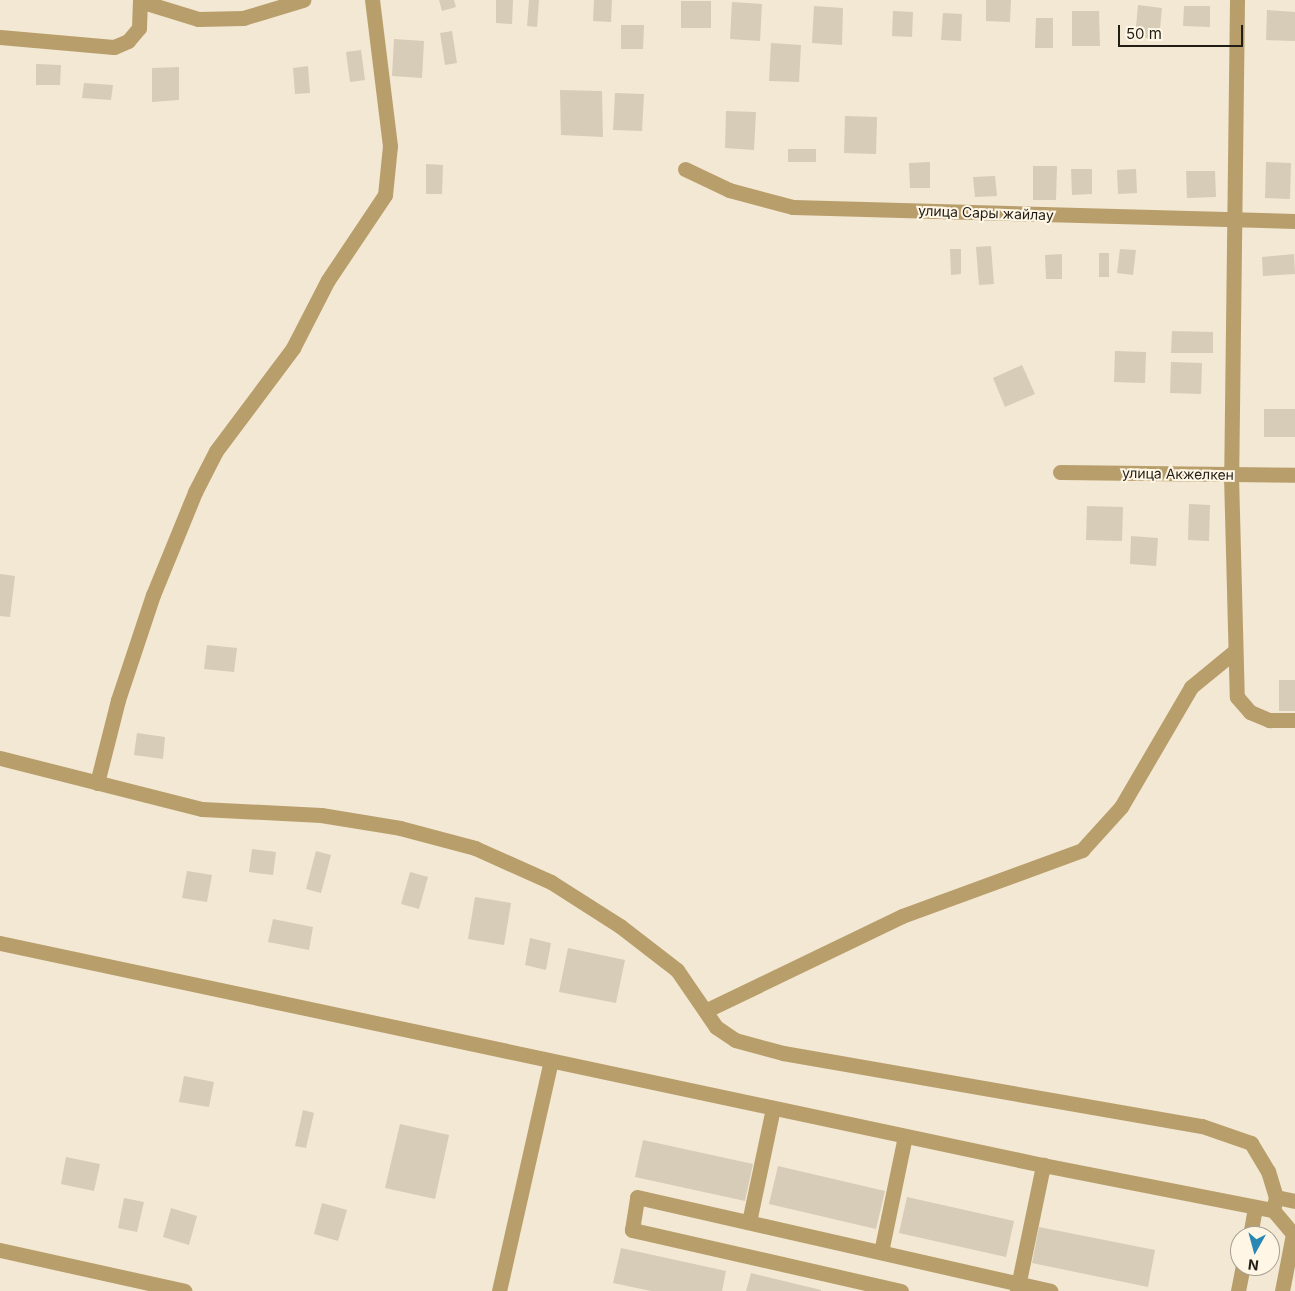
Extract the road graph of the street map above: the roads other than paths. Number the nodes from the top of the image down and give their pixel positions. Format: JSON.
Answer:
{"nodes":[{"id":1,"x":303,"y":0,"type":"edge"},
{"id":2,"x":372,"y":0,"type":"edge"},
{"id":3,"x":1237,"y":0,"type":"edge"},
{"id":4,"x":140,"y":1,"type":"edge"},
{"id":5,"x":0,"y":37,"type":"edge"},
{"id":6,"x":684,"y":169,"type":"dead end"},
{"id":7,"x":1236,"y":220,"type":"junction"},
{"id":8,"x":1295,"y":221,"type":"edge"},
{"id":9,"x":1060,"y":472,"type":"dead end"},
{"id":10,"x":1230,"y":475,"type":"junction"},
{"id":11,"x":1295,"y":475,"type":"edge"},
{"id":12,"x":1235,"y":651,"type":"junction"},
{"id":13,"x":1295,"y":720,"type":"edge"},
{"id":14,"x":0,"y":758,"type":"edge"},
{"id":15,"x":97,"y":783,"type":"junction"},
{"id":16,"x":0,"y":943,"type":"edge"},
{"id":17,"x":707,"y":1010,"type":"junction"},
{"id":18,"x":551,"y":1061,"type":"junction"},
{"id":19,"x":773,"y":1108,"type":"junction"},
{"id":20,"x":905,"y":1136,"type":"junction"},
{"id":21,"x":1044,"y":1165,"type":"junction"},
{"id":22,"x":1295,"y":1201,"type":"edge"},
{"id":23,"x":1275,"y":1204,"type":"junction"},
{"id":24,"x":1255,"y":1208,"type":"junction"},
{"id":25,"x":749,"y":1222,"type":"junction"},
{"id":26,"x":1252,"y":1226,"type":"edge"},
{"id":27,"x":0,"y":1250,"type":"edge"},
{"id":28,"x":881,"y":1252,"type":"junction"},
{"id":29,"x":1242,"y":1276,"type":"edge"},
{"id":30,"x":1017,"y":1287,"type":"edge"},
{"id":31,"x":185,"y":1291,"type":"edge"},
{"id":32,"x":499,"y":1291,"type":"edge"},
{"id":33,"x":901,"y":1291,"type":"edge"},
{"id":34,"x":1050,"y":1291,"type":"edge"},
{"id":35,"x":1238,"y":1291,"type":"edge"},
{"id":36,"x":1282,"y":1291,"type":"edge"}],
"edges":[{"from":1,"to":4,"type":"street"},
{"from":2,"to":15,"type":"street"},
{"from":3,"to":7,"type":"street"},
{"from":4,"to":5,"type":"street"},
{"from":6,"to":7,"type":"street","name":"улица Сары жайлау"},
{"from":7,"to":8,"type":"street","name":"улица Сары жайлау"},
{"from":7,"to":10,"type":"street"},
{"from":9,"to":10,"type":"street","name":"улица Акжелкен"},
{"from":10,"to":11,"type":"street","name":"улица Акжелкен"},
{"from":10,"to":12,"type":"street"},
{"from":12,"to":13,"type":"street"},
{"from":12,"to":17,"type":"street"},
{"from":14,"to":15,"type":"street"},
{"from":15,"to":17,"type":"street"},
{"from":16,"to":18,"type":"street"},
{"from":17,"to":23,"type":"street"},
{"from":18,"to":19,"type":"street"},
{"from":18,"to":32,"type":"street"},
{"from":19,"to":20,"type":"street"},
{"from":19,"to":25,"type":"street"},
{"from":20,"to":21,"type":"street"},
{"from":20,"to":28,"type":"street"},
{"from":21,"to":24,"type":"street"},
{"from":21,"to":30,"type":"street"},
{"from":22,"to":23,"type":"street"},
{"from":23,"to":24,"type":"street"},
{"from":23,"to":36,"type":"street"},
{"from":24,"to":26,"type":"street"},
{"from":25,"to":28,"type":"street"},
{"from":25,"to":33,"type":"street"},
{"from":27,"to":31,"type":"street"},
{"from":28,"to":30,"type":"street"},
{"from":29,"to":35,"type":"street"},
{"from":30,"to":34,"type":"street"}]}
